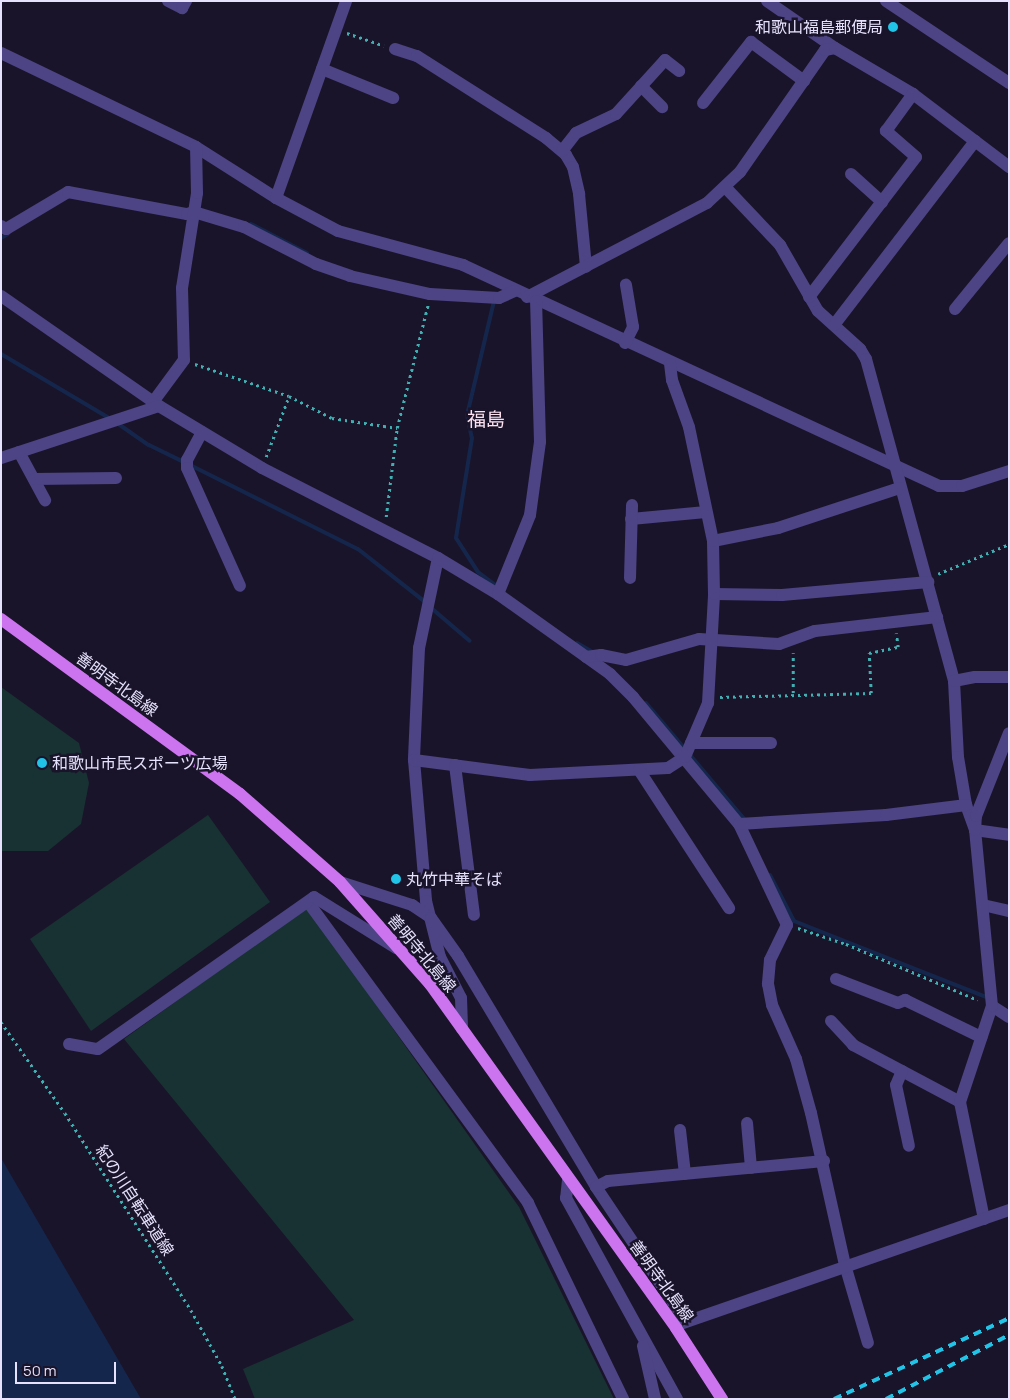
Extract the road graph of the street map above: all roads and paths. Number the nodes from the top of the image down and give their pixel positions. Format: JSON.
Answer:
{"nodes":[{"id":1,"x":168,"y":1,"type":"edge"},
{"id":2,"x":186,"y":1,"type":"edge"},
{"id":3,"x":346,"y":1,"type":"edge"},
{"id":4,"x":767,"y":1,"type":"edge"},
{"id":5,"x":889,"y":2,"type":"edge"},
{"id":6,"x":336,"y":29,"type":"junction"},
{"id":7,"x":835,"y":48,"type":"junction"},
{"id":8,"x":395,"y":49,"type":"joint"},
{"id":9,"x":1,"y":53,"type":"edge"},
{"id":10,"x":322,"y":68,"type":"junction"},
{"id":11,"x":679,"y":71,"type":"dead end"},
{"id":12,"x":804,"y":81,"type":"junction"},
{"id":13,"x":1009,"y":83,"type":"edge"},
{"id":14,"x":641,"y":86,"type":"junction"},
{"id":15,"x":913,"y":94,"type":"junction"},
{"id":16,"x":393,"y":98,"type":"dead end"},
{"id":17,"x":703,"y":103,"type":"dead end"},
{"id":18,"x":662,"y":107,"type":"dead end"},
{"id":19,"x":975,"y":141,"type":"junction"},
{"id":20,"x":196,"y":147,"type":"junction"},
{"id":21,"x":562,"y":152,"type":"junction"},
{"id":22,"x":1009,"y":167,"type":"edge"},
{"id":23,"x":851,"y":174,"type":"dead end"},
{"id":24,"x":726,"y":188,"type":"junction"},
{"id":25,"x":276,"y":198,"type":"junction"},
{"id":26,"x":882,"y":202,"type":"junction"},
{"id":27,"x":194,"y":212,"type":"junction"},
{"id":28,"x":1,"y":226,"type":"edge"},
{"id":29,"x":1009,"y":243,"type":"edge"},
{"id":30,"x":586,"y":266,"type":"junction"},
{"id":31,"x":626,"y":285,"type":"dead end"},
{"id":32,"x":430,"y":294,"type":"junction"},
{"id":33,"x":1,"y":296,"type":"edge"},
{"id":34,"x":526,"y":297,"type":"junction"},
{"id":35,"x":809,"y":297,"type":"junction"},
{"id":36,"x":955,"y":309,"type":"dead end"},
{"id":37,"x":834,"y":324,"type":"junction"},
{"id":38,"x":625,"y":343,"type":"junction"},
{"id":39,"x":184,"y":360,"type":"junction"},
{"id":40,"x":670,"y":364,"type":"junction"},
{"id":41,"x":288,"y":396,"type":"junction"},
{"id":42,"x":156,"y":404,"type":"junction"},
{"id":43,"x":397,"y":428,"type":"junction"},
{"id":44,"x":202,"y":432,"type":"junction"},
{"id":45,"x":19,"y":452,"type":"junction"},
{"id":46,"x":1,"y":458,"type":"edge"},
{"id":47,"x":893,"y":464,"type":"junction"},
{"id":48,"x":262,"y":468,"type":"junction"},
{"id":49,"x":1009,"y":471,"type":"edge"},
{"id":50,"x":116,"y":478,"type":"dead end"},
{"id":51,"x":34,"y":480,"type":"junction"},
{"id":52,"x":900,"y":488,"type":"junction"},
{"id":53,"x":45,"y":500,"type":"dead end"},
{"id":54,"x":632,"y":505,"type":"dead end"},
{"id":55,"x":706,"y":512,"type":"junction"},
{"id":56,"x":632,"y":519,"type":"junction"},
{"id":57,"x":384,"y":531,"type":"junction"},
{"id":58,"x":713,"y":541,"type":"junction"},
{"id":59,"x":1009,"y":544,"type":"edge"},
{"id":60,"x":438,"y":558,"type":"junction"},
{"id":61,"x":630,"y":578,"type":"dead end"},
{"id":62,"x":928,"y":580,"type":"junction"},
{"id":63,"x":240,"y":586,"type":"dead end"},
{"id":64,"x":499,"y":590,"type":"junction"},
{"id":65,"x":714,"y":594,"type":"junction"},
{"id":66,"x":937,"y":617,"type":"junction"},
{"id":67,"x":1,"y":620,"type":"edge"},
{"id":68,"x":895,"y":622,"type":"junction"},
{"id":69,"x":793,"y":639,"type":"junction"},
{"id":70,"x":709,"y":640,"type":"junction"},
{"id":71,"x":593,"y":656,"type":"junction"},
{"id":72,"x":1009,"y":678,"type":"edge"},
{"id":73,"x":954,"y":681,"type":"junction"},
{"id":74,"x":793,"y":692,"type":"junction"},
{"id":75,"x":707,"y":697,"type":"junction"},
{"id":76,"x":1009,"y":733,"type":"edge"},
{"id":77,"x":771,"y":743,"type":"dead end"},
{"id":78,"x":688,"y":750,"type":"junction"},
{"id":79,"x":414,"y":760,"type":"junction"},
{"id":80,"x":455,"y":766,"type":"junction"},
{"id":81,"x":639,"y":770,"type":"junction"},
{"id":82,"x":966,"y":805,"type":"junction"},
{"id":83,"x":739,"y":824,"type":"junction"},
{"id":84,"x":974,"y":830,"type":"junction"},
{"id":85,"x":1009,"y":836,"type":"edge"},
{"id":86,"x":340,"y":882,"type":"junction"},
{"id":87,"x":308,"y":902,"type":"junction"},
{"id":88,"x":983,"y":905,"type":"junction"},
{"id":89,"x":729,"y":908,"type":"dead end"},
{"id":90,"x":1009,"y":911,"type":"edge"},
{"id":91,"x":474,"y":916,"type":"dead end"},
{"id":92,"x":431,"y":918,"type":"junction"},
{"id":93,"x":787,"y":925,"type":"junction"},
{"id":94,"x":400,"y":951,"type":"junction"},
{"id":95,"x":836,"y":979,"type":"dead end"},
{"id":96,"x":992,"y":1002,"type":"junction"},
{"id":97,"x":1009,"y":1017,"type":"edge"},
{"id":98,"x":831,"y":1021,"type":"dead end"},
{"id":99,"x":1,"y":1022,"type":"edge"},
{"id":100,"x":462,"y":1029,"type":"junction"},
{"id":101,"x":982,"y":1037,"type":"junction"},
{"id":102,"x":70,"y":1044,"type":"dead end"},
{"id":103,"x":902,"y":1071,"type":"junction"},
{"id":104,"x":960,"y":1102,"type":"junction"},
{"id":105,"x":747,"y":1123,"type":"dead end"},
{"id":106,"x":680,"y":1130,"type":"dead end"},
{"id":107,"x":909,"y":1146,"type":"dead end"},
{"id":108,"x":824,"y":1161,"type":"junction"},
{"id":109,"x":751,"y":1168,"type":"junction"},
{"id":110,"x":685,"y":1174,"type":"junction"},
{"id":111,"x":568,"y":1180,"type":"junction"},
{"id":112,"x":596,"y":1187,"type":"junction"},
{"id":113,"x":1009,"y":1210,"type":"edge"},
{"id":114,"x":984,"y":1219,"type":"junction"},
{"id":115,"x":845,"y":1265,"type":"junction"},
{"id":116,"x":681,"y":1324,"type":"junction"},
{"id":117,"x":640,"y":1334,"type":"junction"},
{"id":118,"x":868,"y":1344,"type":"dead end"},
{"id":119,"x":236,"y":1399,"type":"edge"},
{"id":120,"x":623,"y":1399,"type":"edge"},
{"id":121,"x":655,"y":1399,"type":"edge"},
{"id":122,"x":676,"y":1399,"type":"edge"},
{"id":123,"x":722,"y":1399,"type":"edge"}],
"edges":[{"from":1,"to":2,"type":"street"},
{"from":3,"to":6,"type":"street"},
{"from":4,"to":7,"type":"street"},
{"from":5,"to":13,"type":"street"},
{"from":6,"to":8,"type":"path"},
{"from":6,"to":10,"type":"street"},
{"from":7,"to":12,"type":"street"},
{"from":7,"to":15,"type":"street"},
{"from":8,"to":21,"type":"street"},
{"from":9,"to":20,"type":"street"},
{"from":10,"to":16,"type":"street"},
{"from":10,"to":25,"type":"street"},
{"from":11,"to":14,"type":"street"},
{"from":12,"to":17,"type":"street"},
{"from":12,"to":24,"type":"street"},
{"from":14,"to":18,"type":"street"},
{"from":14,"to":21,"type":"street"},
{"from":15,"to":19,"type":"street"},
{"from":15,"to":26,"type":"street"},
{"from":19,"to":22,"type":"street"},
{"from":19,"to":37,"type":"street"},
{"from":20,"to":25,"type":"street"},
{"from":20,"to":27,"type":"street"},
{"from":21,"to":30,"type":"street"},
{"from":23,"to":26,"type":"street"},
{"from":24,"to":30,"type":"street"},
{"from":24,"to":35,"type":"street"},
{"from":25,"to":34,"type":"street"},
{"from":26,"to":35,"type":"street"},
{"from":27,"to":28,"type":"street"},
{"from":27,"to":32,"type":"street"},
{"from":27,"to":39,"type":"street"},
{"from":29,"to":36,"type":"street"},
{"from":30,"to":34,"type":"street"},
{"from":31,"to":38,"type":"street"},
{"from":32,"to":34,"type":"street"},
{"from":32,"to":43,"type":"path"},
{"from":33,"to":42,"type":"street"},
{"from":34,"to":38,"type":"street"},
{"from":34,"to":64,"type":"street"},
{"from":35,"to":37,"type":"street"},
{"from":37,"to":47,"type":"street"},
{"from":38,"to":40,"type":"street"},
{"from":39,"to":41,"type":"path"},
{"from":39,"to":42,"type":"street"},
{"from":40,"to":47,"type":"street"},
{"from":40,"to":55,"type":"street"},
{"from":41,"to":43,"type":"path"},
{"from":41,"to":48,"type":"path"},
{"from":42,"to":44,"type":"street"},
{"from":42,"to":45,"type":"street"},
{"from":43,"to":57,"type":"path"},
{"from":44,"to":48,"type":"street"},
{"from":44,"to":63,"type":"street"},
{"from":45,"to":46,"type":"street"},
{"from":45,"to":51,"type":"street"},
{"from":47,"to":49,"type":"street"},
{"from":47,"to":52,"type":"street"},
{"from":48,"to":57,"type":"street"},
{"from":50,"to":51,"type":"street"},
{"from":51,"to":53,"type":"street"},
{"from":52,"to":58,"type":"street"},
{"from":52,"to":62,"type":"street"},
{"from":54,"to":56,"type":"street"},
{"from":55,"to":56,"type":"street"},
{"from":55,"to":58,"type":"street"},
{"from":56,"to":61,"type":"street"},
{"from":57,"to":60,"type":"street"},
{"from":58,"to":65,"type":"street"},
{"from":59,"to":62,"type":"path"},
{"from":60,"to":64,"type":"street"},
{"from":60,"to":79,"type":"street"},
{"from":62,"to":65,"type":"street"},
{"from":62,"to":66,"type":"street"},
{"from":64,"to":71,"type":"street"},
{"from":65,"to":70,"type":"street"},
{"from":66,"to":68,"type":"street"},
{"from":66,"to":73,"type":"street"},
{"from":67,"to":86,"type":"main road","name":"善明寺北島線"},
{"from":68,"to":69,"type":"street"},
{"from":68,"to":74,"type":"path"},
{"from":69,"to":70,"type":"street"},
{"from":69,"to":74,"type":"path"},
{"from":70,"to":71,"type":"street"},
{"from":70,"to":75,"type":"street"},
{"from":71,"to":78,"type":"street"},
{"from":72,"to":73,"type":"street"},
{"from":73,"to":82,"type":"street"},
{"from":74,"to":75,"type":"path"},
{"from":75,"to":78,"type":"street"},
{"from":76,"to":84,"type":"street"},
{"from":77,"to":78,"type":"street"},
{"from":78,"to":81,"type":"street"},
{"from":78,"to":83,"type":"street"},
{"from":79,"to":80,"type":"street"},
{"from":79,"to":92,"type":"street"},
{"from":80,"to":81,"type":"street"},
{"from":80,"to":91,"type":"street"},
{"from":81,"to":89,"type":"street"},
{"from":82,"to":83,"type":"street"},
{"from":82,"to":84,"type":"street"},
{"from":83,"to":93,"type":"street"},
{"from":84,"to":85,"type":"street"},
{"from":84,"to":88,"type":"street"},
{"from":86,"to":92,"type":"street"},
{"from":86,"to":94,"type":"main road","name":"善明寺北島線"},
{"from":87,"to":94,"type":"street"},
{"from":87,"to":102,"type":"street"},
{"from":87,"to":120,"type":"street"},
{"from":88,"to":90,"type":"street"},
{"from":88,"to":96,"type":"street"},
{"from":92,"to":100,"type":"street"},
{"from":92,"to":112,"type":"street"},
{"from":93,"to":96,"type":"path"},
{"from":93,"to":108,"type":"street"},
{"from":94,"to":100,"type":"main road","name":"善明寺北島線"},
{"from":95,"to":101,"type":"street"},
{"from":96,"to":97,"type":"street"},
{"from":96,"to":101,"type":"street"},
{"from":98,"to":103,"type":"street"},
{"from":99,"to":119,"type":"path","name":"紀の川自転車道線"},
{"from":100,"to":111,"type":"main road","name":"善明寺北島線"},
{"from":101,"to":104,"type":"street"},
{"from":103,"to":104,"type":"street"},
{"from":103,"to":107,"type":"street"},
{"from":104,"to":114,"type":"street"},
{"from":105,"to":109,"type":"street"},
{"from":106,"to":110,"type":"street"},
{"from":108,"to":109,"type":"street"},
{"from":108,"to":115,"type":"street"},
{"from":109,"to":110,"type":"street"},
{"from":110,"to":112,"type":"street"},
{"from":111,"to":116,"type":"main road","name":"善明寺北島線"},
{"from":111,"to":117,"type":"street"},
{"from":112,"to":116,"type":"street"},
{"from":113,"to":114,"type":"street"},
{"from":114,"to":115,"type":"street"},
{"from":115,"to":116,"type":"street"},
{"from":115,"to":118,"type":"street"},
{"from":116,"to":123,"type":"main road","name":"善明寺北島線"},
{"from":117,"to":121,"type":"street"},
{"from":117,"to":122,"type":"street"}]}
